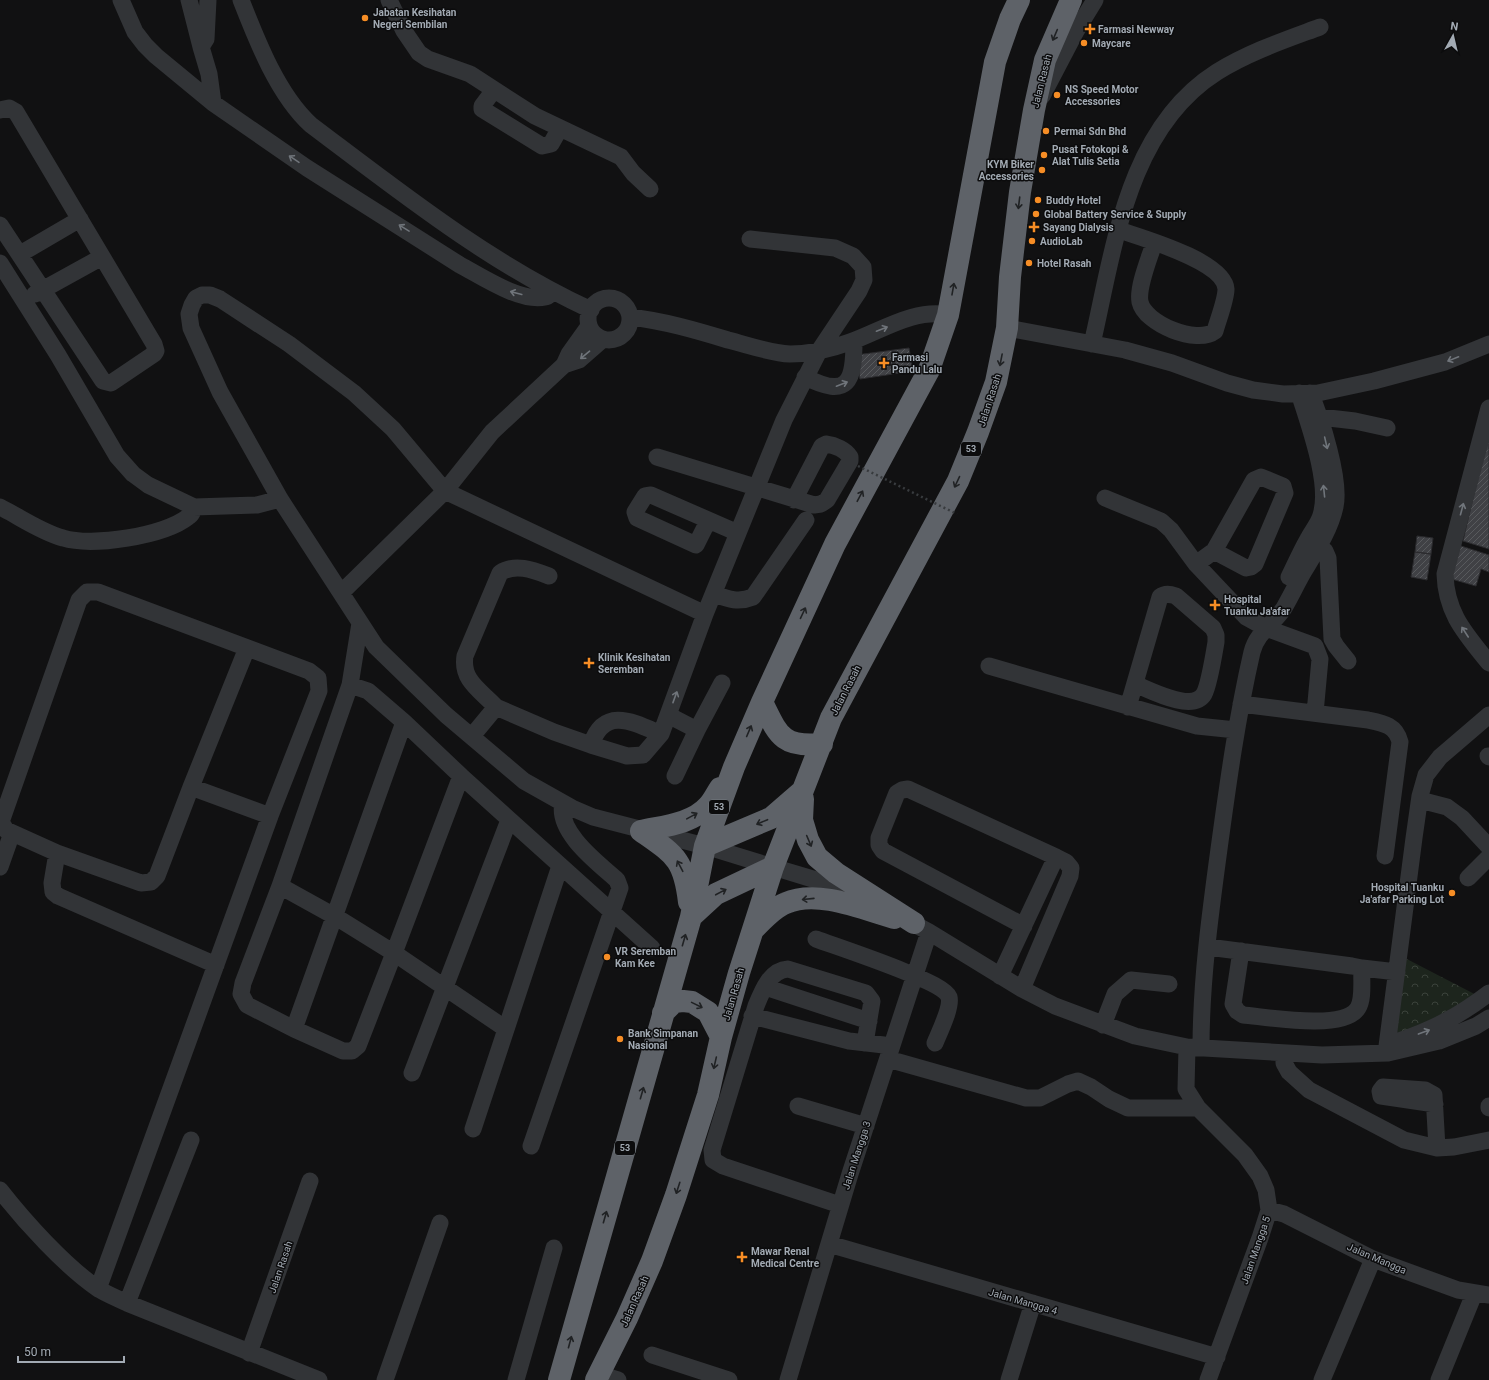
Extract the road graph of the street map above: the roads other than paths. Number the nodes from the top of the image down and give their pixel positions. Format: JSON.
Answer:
{"nodes":[{"id":1,"x":121,"y":0,"type":"edge"},
{"id":2,"x":189,"y":0,"type":"edge"},
{"id":3,"x":208,"y":0,"type":"edge"},
{"id":4,"x":241,"y":0,"type":"edge"},
{"id":5,"x":389,"y":0,"type":"edge"},
{"id":6,"x":1019,"y":0,"type":"edge"},
{"id":7,"x":1071,"y":0,"type":"edge"},
{"id":8,"x":1095,"y":0,"type":"edge"},
{"id":9,"x":1320,"y":27,"type":"dead end"},
{"id":10,"x":201,"y":47,"type":"junction"},
{"id":11,"x":494,"y":90,"type":"junction"},
{"id":12,"x":213,"y":103,"type":"junction"},
{"id":13,"x":0,"y":110,"type":"edge"},
{"id":14,"x":1034,"y":110,"type":"junction"},
{"id":15,"x":560,"y":128,"type":"junction"},
{"id":16,"x":650,"y":189,"type":"dead end"},
{"id":17,"x":80,"y":219,"type":"junction"},
{"id":18,"x":0,"y":225,"type":"edge"},
{"id":19,"x":1119,"y":230,"type":"junction"},
{"id":20,"x":750,"y":239,"type":"dead end"},
{"id":21,"x":1154,"y":242,"type":"junction"},
{"id":22,"x":20,"y":254,"type":"junction"},
{"id":23,"x":102,"y":257,"type":"junction"},
{"id":24,"x":0,"y":263,"type":"edge"},
{"id":25,"x":44,"y":290,"type":"junction"},
{"id":26,"x":553,"y":292,"type":"junction"},
{"id":27,"x":24,"y":300,"type":"junction"},
{"id":28,"x":948,"y":315,"type":"junction"},
{"id":29,"x":630,"y":317,"type":"junction"},
{"id":30,"x":590,"y":318,"type":"junction"},
{"id":31,"x":1007,"y":328,"type":"junction"},
{"id":32,"x":603,"y":339,"type":"junction"},
{"id":33,"x":854,"y":341,"type":"junction"},
{"id":34,"x":1092,"y":344,"type":"junction"},
{"id":35,"x":1489,"y":344,"type":"edge"},
{"id":36,"x":819,"y":351,"type":"junction"},
{"id":37,"x":564,"y":365,"type":"junction"},
{"id":38,"x":805,"y":377,"type":"junction"},
{"id":39,"x":1305,"y":393,"type":"junction"},
{"id":40,"x":1489,"y":408,"type":"edge"},
{"id":41,"x":1320,"y":417,"type":"junction"},
{"id":42,"x":1386,"y":428,"type":"dead end"},
{"id":43,"x":657,"y":457,"type":"dead end"},
{"id":44,"x":756,"y":488,"type":"junction"},
{"id":45,"x":445,"y":491,"type":"junction"},
{"id":46,"x":1105,"y":498,"type":"dead end"},
{"id":47,"x":280,"y":499,"type":"junction"},
{"id":48,"x":794,"y":500,"type":"dead end"},
{"id":49,"x":0,"y":507,"type":"edge"},
{"id":50,"x":194,"y":507,"type":"junction"},
{"id":51,"x":708,"y":520,"type":"dead end"},
{"id":52,"x":806,"y":520,"type":"dead end"},
{"id":53,"x":738,"y":533,"type":"junction"},
{"id":54,"x":1313,"y":543,"type":"junction"},
{"id":55,"x":1214,"y":551,"type":"junction"},
{"id":56,"x":1196,"y":564,"type":"junction"},
{"id":57,"x":549,"y":576,"type":"dead end"},
{"id":58,"x":341,"y":593,"type":"junction"},
{"id":59,"x":714,"y":594,"type":"junction"},
{"id":60,"x":705,"y":614,"type":"junction"},
{"id":61,"x":360,"y":623,"type":"junction"},
{"id":62,"x":1266,"y":628,"type":"junction"},
{"id":63,"x":247,"y":648,"type":"junction"},
{"id":64,"x":1348,"y":661,"type":"dead end"},
{"id":65,"x":1489,"y":663,"type":"edge"},
{"id":66,"x":989,"y":666,"type":"dead end"},
{"id":67,"x":722,"y":683,"type":"dead end"},
{"id":68,"x":1135,"y":684,"type":"junction"},
{"id":69,"x":350,"y":686,"type":"junction"},
{"id":70,"x":762,"y":702,"type":"junction"},
{"id":71,"x":1241,"y":704,"type":"junction"},
{"id":72,"x":496,"y":707,"type":"junction"},
{"id":73,"x":1128,"y":707,"type":"junction"},
{"id":74,"x":1315,"y":713,"type":"junction"},
{"id":75,"x":668,"y":715,"type":"junction"},
{"id":76,"x":1489,"y":715,"type":"edge"},
{"id":77,"x":404,"y":722,"type":"junction"},
{"id":78,"x":697,"y":730,"type":"junction"},
{"id":79,"x":1236,"y":730,"type":"junction"},
{"id":80,"x":660,"y":734,"type":"junction"},
{"id":81,"x":472,"y":736,"type":"junction"},
{"id":82,"x":822,"y":744,"type":"junction"},
{"id":83,"x":591,"y":745,"type":"junction"},
{"id":84,"x":734,"y":767,"type":"junction"},
{"id":85,"x":460,"y":776,"type":"junction"},
{"id":86,"x":674,"y":776,"type":"dead end"},
{"id":87,"x":191,"y":786,"type":"junction"},
{"id":88,"x":804,"y":790,"type":"junction"},
{"id":89,"x":1420,"y":800,"type":"junction"},
{"id":90,"x":563,"y":803,"type":"junction"},
{"id":91,"x":270,"y":816,"type":"junction"},
{"id":92,"x":509,"y":820,"type":"junction"},
{"id":93,"x":641,"y":831,"type":"junction"},
{"id":94,"x":12,"y":833,"type":"junction"},
{"id":95,"x":705,"y":846,"type":"junction"},
{"id":96,"x":1489,"y":847,"type":"edge"},
{"id":97,"x":57,"y":853,"type":"junction"},
{"id":98,"x":1385,"y":856,"type":"dead end"},
{"id":99,"x":1056,"y":857,"type":"junction"},
{"id":100,"x":1489,"y":857,"type":"edge"},
{"id":101,"x":1,"y":862,"type":"edge"},
{"id":102,"x":560,"y":866,"type":"junction"},
{"id":103,"x":773,"y":867,"type":"junction"},
{"id":104,"x":1468,"y":878,"type":"dead end"},
{"id":105,"x":280,"y":886,"type":"junction"},
{"id":106,"x":611,"y":912,"type":"junction"},
{"id":107,"x":336,"y":917,"type":"junction"},
{"id":108,"x":691,"y":917,"type":"junction"},
{"id":109,"x":1024,"y":926,"type":"junction"},
{"id":110,"x":921,"y":927,"type":"junction"},
{"id":111,"x":752,"y":931,"type":"junction"},
{"id":112,"x":816,"y":939,"type":"dead end"},
{"id":113,"x":1208,"y":946,"type":"junction"},
{"id":114,"x":652,"y":948,"type":"dead end"},
{"id":115,"x":1241,"y":951,"type":"junction"},
{"id":116,"x":394,"y":953,"type":"junction"},
{"id":117,"x":216,"y":965,"type":"junction"},
{"id":118,"x":1362,"y":968,"type":"junction"},
{"id":119,"x":1397,"y":972,"type":"junction"},
{"id":120,"x":914,"y":976,"type":"junction"},
{"id":121,"x":1000,"y":976,"type":"junction"},
{"id":122,"x":1169,"y":984,"type":"dead end"},
{"id":123,"x":446,"y":987,"type":"junction"},
{"id":124,"x":765,"y":987,"type":"junction"},
{"id":125,"x":1022,"y":989,"type":"junction"},
{"id":126,"x":1489,"y":993,"type":"edge"},
{"id":127,"x":663,"y":1013,"type":"junction"},
{"id":128,"x":752,"y":1016,"type":"junction"},
{"id":129,"x":1489,"y":1018,"type":"edge"},
{"id":130,"x":869,"y":1020,"type":"junction"},
{"id":131,"x":1103,"y":1025,"type":"junction"},
{"id":132,"x":294,"y":1029,"type":"junction"},
{"id":133,"x":506,"y":1029,"type":"junction"},
{"id":134,"x":721,"y":1036,"type":"junction"},
{"id":135,"x":865,"y":1043,"type":"junction"},
{"id":136,"x":935,"y":1043,"type":"dead end"},
{"id":137,"x":1194,"y":1048,"type":"junction"},
{"id":138,"x":1385,"y":1050,"type":"junction"},
{"id":139,"x":889,"y":1054,"type":"junction"},
{"id":140,"x":1284,"y":1054,"type":"junction"},
{"id":141,"x":412,"y":1073,"type":"dead end"},
{"id":142,"x":1434,"y":1104,"type":"dead end"},
{"id":143,"x":798,"y":1106,"type":"dead end"},
{"id":144,"x":1198,"y":1108,"type":"junction"},
{"id":145,"x":866,"y":1126,"type":"junction"},
{"id":146,"x":473,"y":1129,"type":"dead end"},
{"id":147,"x":191,"y":1140,"type":"dead end"},
{"id":148,"x":1489,"y":1140,"type":"edge"},
{"id":149,"x":531,"y":1146,"type":"dead end"},
{"id":150,"x":1437,"y":1148,"type":"junction"},
{"id":151,"x":310,"y":1180,"type":"dead end"},
{"id":152,"x":0,"y":1190,"type":"edge"},
{"id":153,"x":840,"y":1206,"type":"junction"},
{"id":154,"x":1269,"y":1210,"type":"junction"},
{"id":155,"x":440,"y":1223,"type":"dead end"},
{"id":156,"x":829,"y":1244,"type":"junction"},
{"id":157,"x":554,"y":1248,"type":"dead end"},
{"id":158,"x":1373,"y":1259,"type":"junction"},
{"id":159,"x":98,"y":1289,"type":"junction"},
{"id":160,"x":1482,"y":1294,"type":"edge"},
{"id":161,"x":127,"y":1303,"type":"junction"},
{"id":162,"x":1033,"y":1303,"type":"junction"},
{"id":163,"x":249,"y":1353,"type":"junction"},
{"id":164,"x":652,"y":1355,"type":"dead end"},
{"id":165,"x":1217,"y":1357,"type":"junction"},
{"id":166,"x":604,"y":1378,"type":"edge"},
{"id":167,"x":319,"y":1380,"type":"edge"},
{"id":168,"x":385,"y":1380,"type":"edge"},
{"id":169,"x":516,"y":1380,"type":"edge"},
{"id":170,"x":559,"y":1380,"type":"edge"},
{"id":171,"x":729,"y":1380,"type":"edge"},
{"id":172,"x":788,"y":1380,"type":"edge"},
{"id":173,"x":1009,"y":1380,"type":"edge"},
{"id":174,"x":1208,"y":1380,"type":"edge"},
{"id":175,"x":1322,"y":1380,"type":"edge"},
{"id":176,"x":1439,"y":1380,"type":"edge"}],
"edges":[{"from":1,"to":12,"type":"street"},
{"from":2,"to":10,"type":"street"},
{"from":3,"to":10,"type":"street"},
{"from":4,"to":26,"type":"street"},
{"from":5,"to":11,"type":"street"},
{"from":28,"to":6,"type":"highway","number":"53","one_way":true},
{"from":7,"to":14,"type":"highway","name":"Jalan Rasah","number":"53","one_way":true},
{"from":8,"to":14,"type":"street"},
{"from":9,"to":19,"type":"street"},
{"from":10,"to":12,"type":"street"},
{"from":11,"to":15,"type":"street"},
{"from":11,"to":15,"type":"street"},
{"from":26,"to":12,"type":"street","one_way":true},
{"from":13,"to":17,"type":"street"},
{"from":14,"to":31,"type":"highway","name":"Jalan Rasah","number":"53","one_way":true},
{"from":15,"to":16,"type":"street"},
{"from":17,"to":22,"type":"street"},
{"from":17,"to":23,"type":"street"},
{"from":18,"to":22,"type":"street"},
{"from":19,"to":21,"type":"street"},
{"from":19,"to":34,"type":"street"},
{"from":20,"to":36,"type":"street"},
{"from":21,"to":21,"type":"street"},
{"from":22,"to":25,"type":"street"},
{"from":23,"to":25,"type":"street"},
{"from":23,"to":25,"type":"street"},
{"from":24,"to":27,"type":"street"},
{"from":25,"to":27,"type":"street"},
{"from":26,"to":30,"type":"street"},
{"from":27,"to":50,"type":"street"},
{"from":33,"to":28,"type":"street","one_way":true},
{"from":70,"to":28,"type":"highway","number":"53","one_way":true},
{"from":29,"to":30,"type":"street"},
{"from":29,"to":32,"type":"street"},
{"from":29,"to":36,"type":"street"},
{"from":30,"to":32,"type":"street"},
{"from":30,"to":37,"type":"street"},
{"from":31,"to":34,"type":"street"},
{"from":31,"to":82,"type":"highway","name":"Jalan Rasah","number":"53","one_way":true},
{"from":32,"to":37,"type":"street","one_way":true},
{"from":33,"to":36,"type":"street"},
{"from":38,"to":33,"type":"street","one_way":true},
{"from":34,"to":39,"type":"street"},
{"from":35,"to":39,"type":"street","one_way":true},
{"from":36,"to":38,"type":"street"},
{"from":37,"to":45,"type":"street"},
{"from":38,"to":44,"type":"street"},
{"from":39,"to":41,"type":"street"},
{"from":54,"to":39,"type":"street","one_way":true},
{"from":65,"to":40,"type":"street","one_way":true},
{"from":41,"to":42,"type":"street"},
{"from":41,"to":54,"type":"street","one_way":true},
{"from":43,"to":44,"type":"street"},
{"from":44,"to":48,"type":"street"},
{"from":44,"to":53,"type":"street"},
{"from":45,"to":47,"type":"street"},
{"from":45,"to":58,"type":"street"},
{"from":45,"to":60,"type":"street"},
{"from":46,"to":56,"type":"street"},
{"from":47,"to":50,"type":"street"},
{"from":47,"to":58,"type":"street"},
{"from":49,"to":50,"type":"street"},
{"from":51,"to":53,"type":"street"},
{"from":52,"to":59,"type":"street"},
{"from":53,"to":59,"type":"street"},
{"from":54,"to":62,"type":"street","name":"Jalan Mangga 5"},
{"from":54,"to":64,"type":"street"},
{"from":55,"to":55,"type":"street"},
{"from":55,"to":56,"type":"street"},
{"from":56,"to":62,"type":"street"},
{"from":57,"to":72,"type":"street"},
{"from":58,"to":61,"type":"street"},
{"from":59,"to":60,"type":"street"},
{"from":75,"to":60,"type":"street","one_way":true},
{"from":61,"to":69,"type":"street"},
{"from":61,"to":81,"type":"street"},
{"from":62,"to":71,"type":"street","name":"Jalan Mangga 5"},
{"from":62,"to":74,"type":"street"},
{"from":63,"to":87,"type":"street"},
{"from":63,"to":91,"type":"street"},
{"from":63,"to":94,"type":"street"},
{"from":66,"to":73,"type":"street"},
{"from":67,"to":78,"type":"street"},
{"from":68,"to":68,"type":"street"},
{"from":68,"to":73,"type":"street"},
{"from":69,"to":77,"type":"street"},
{"from":69,"to":105,"type":"street"},
{"from":70,"to":82,"type":"highway"},
{"from":84,"to":70,"type":"highway","number":"53","one_way":true},
{"from":71,"to":74,"type":"street"},
{"from":71,"to":79,"type":"street","name":"Jalan Mangga 5"},
{"from":72,"to":81,"type":"street"},
{"from":72,"to":83,"type":"street"},
{"from":73,"to":79,"type":"street"},
{"from":74,"to":98,"type":"street"},
{"from":75,"to":78,"type":"street"},
{"from":75,"to":80,"type":"street"},
{"from":76,"to":89,"type":"street"},
{"from":77,"to":85,"type":"street"},
{"from":77,"to":107,"type":"street"},
{"from":78,"to":86,"type":"street"},
{"from":79,"to":113,"type":"street","name":"Jalan Mangga 5"},
{"from":80,"to":83,"type":"street"},
{"from":80,"to":83,"type":"street"},
{"from":81,"to":90,"type":"street"},
{"from":82,"to":88,"type":"highway","name":"Jalan Rasah","number":"53"},
{"from":93,"to":84,"type":"highway","one_way":true},
{"from":84,"to":95,"type":"highway","number":"53"},
{"from":85,"to":92,"type":"street"},
{"from":85,"to":116,"type":"street"},
{"from":87,"to":91,"type":"street"},
{"from":87,"to":97,"type":"street"},
{"from":88,"to":95,"type":"highway","one_way":true},
{"from":88,"to":103,"type":"highway","name":"Jalan Rasah","number":"53"},
{"from":88,"to":110,"type":"highway","one_way":true},
{"from":89,"to":96,"type":"street"},
{"from":89,"to":119,"type":"street"},
{"from":90,"to":93,"type":"street"},
{"from":90,"to":106,"type":"street"},
{"from":91,"to":117,"type":"street"},
{"from":92,"to":102,"type":"street"},
{"from":92,"to":123,"type":"street"},
{"from":93,"to":95,"type":"street"},
{"from":108,"to":93,"type":"highway","one_way":true},
{"from":94,"to":97,"type":"street"},
{"from":94,"to":101,"type":"street"},
{"from":95,"to":103,"type":"street"},
{"from":95,"to":108,"type":"highway","number":"53"},
{"from":97,"to":117,"type":"street"},
{"from":99,"to":109,"type":"street"},
{"from":99,"to":109,"type":"street"},
{"from":99,"to":125,"type":"street"},
{"from":100,"to":104,"type":"street"},
{"from":102,"to":106,"type":"street"},
{"from":102,"to":133,"type":"street"},
{"from":108,"to":103,"type":"highway","one_way":true},
{"from":103,"to":110,"type":"street"},
{"from":103,"to":111,"type":"highway","name":"Jalan Rasah","number":"53"},
{"from":105,"to":107,"type":"street"},
{"from":105,"to":132,"type":"street"},
{"from":106,"to":114,"type":"street"},
{"from":106,"to":149,"type":"street"},
{"from":107,"to":116,"type":"street"},
{"from":107,"to":132,"type":"street"},
{"from":127,"to":108,"type":"highway","number":"53","one_way":true},
{"from":109,"to":121,"type":"street"},
{"from":110,"to":111,"type":"highway","one_way":true},
{"from":110,"to":120,"type":"street","name":"Jalan Mangga 3"},
{"from":110,"to":121,"type":"street"},
{"from":111,"to":134,"type":"highway","name":"Jalan Rasah","number":"53"},
{"from":112,"to":120,"type":"street"},
{"from":113,"to":115,"type":"street"},
{"from":113,"to":137,"type":"street","name":"Jalan Mangga 5"},
{"from":115,"to":118,"type":"street"},
{"from":115,"to":118,"type":"street"},
{"from":116,"to":123,"type":"street"},
{"from":116,"to":132,"type":"street"},
{"from":117,"to":159,"type":"street"},
{"from":118,"to":119,"type":"street"},
{"from":119,"to":138,"type":"street"},
{"from":120,"to":136,"type":"street"},
{"from":120,"to":139,"type":"street","name":"Jalan Mangga 3"},
{"from":121,"to":125,"type":"street"},
{"from":122,"to":131,"type":"street"},
{"from":123,"to":133,"type":"street"},
{"from":123,"to":141,"type":"street"},
{"from":124,"to":128,"type":"street"},
{"from":124,"to":130,"type":"street"},
{"from":124,"to":130,"type":"street"},
{"from":125,"to":131,"type":"street"},
{"from":138,"to":126,"type":"street","one_way":true},
{"from":127,"to":134,"type":"highway","one_way":true},
{"from":170,"to":127,"type":"highway","number":"53","one_way":true},
{"from":128,"to":135,"type":"street"},
{"from":128,"to":153,"type":"street"},
{"from":129,"to":138,"type":"street"},
{"from":130,"to":135,"type":"street"},
{"from":131,"to":137,"type":"street"},
{"from":133,"to":146,"type":"street"},
{"from":134,"to":166,"type":"highway","name":"Jalan Rasah","number":"53","one_way":true},
{"from":135,"to":139,"type":"street"},
{"from":137,"to":140,"type":"street"},
{"from":137,"to":144,"type":"street","name":"Jalan Mangga 5"},
{"from":138,"to":140,"type":"street"},
{"from":139,"to":144,"type":"street"},
{"from":139,"to":145,"type":"street","name":"Jalan Mangga 3"},
{"from":140,"to":150,"type":"street"},
{"from":142,"to":150,"type":"street"},
{"from":143,"to":145,"type":"street"},
{"from":144,"to":154,"type":"street","name":"Jalan Mangga 5"},
{"from":145,"to":153,"type":"street","name":"Jalan Mangga 3"},
{"from":147,"to":161,"type":"street"},
{"from":148,"to":150,"type":"street"},
{"from":151,"to":163,"type":"street","name":"Jalan Rasah"},
{"from":152,"to":159,"type":"street"},
{"from":153,"to":156,"type":"street","name":"Jalan Mangga 3"},
{"from":154,"to":158,"type":"street","name":"Jalan Mangga"},
{"from":154,"to":165,"type":"street","name":"Jalan Mangga 5"},
{"from":155,"to":168,"type":"street"},
{"from":156,"to":162,"type":"street","name":"Jalan Mangga 4"},
{"from":156,"to":172,"type":"street","name":"Jalan Mangga 3"},
{"from":157,"to":169,"type":"street"},
{"from":158,"to":160,"type":"street","name":"Jalan Mangga"},
{"from":158,"to":175,"type":"street"},
{"from":159,"to":161,"type":"street"},
{"from":160,"to":176,"type":"street"},
{"from":161,"to":163,"type":"street"},
{"from":162,"to":165,"type":"street","name":"Jalan Mangga 4"},
{"from":162,"to":173,"type":"street"},
{"from":163,"to":167,"type":"street"},
{"from":164,"to":171,"type":"street"},
{"from":165,"to":174,"type":"street","name":"Jalan Mangga 5"}]}
